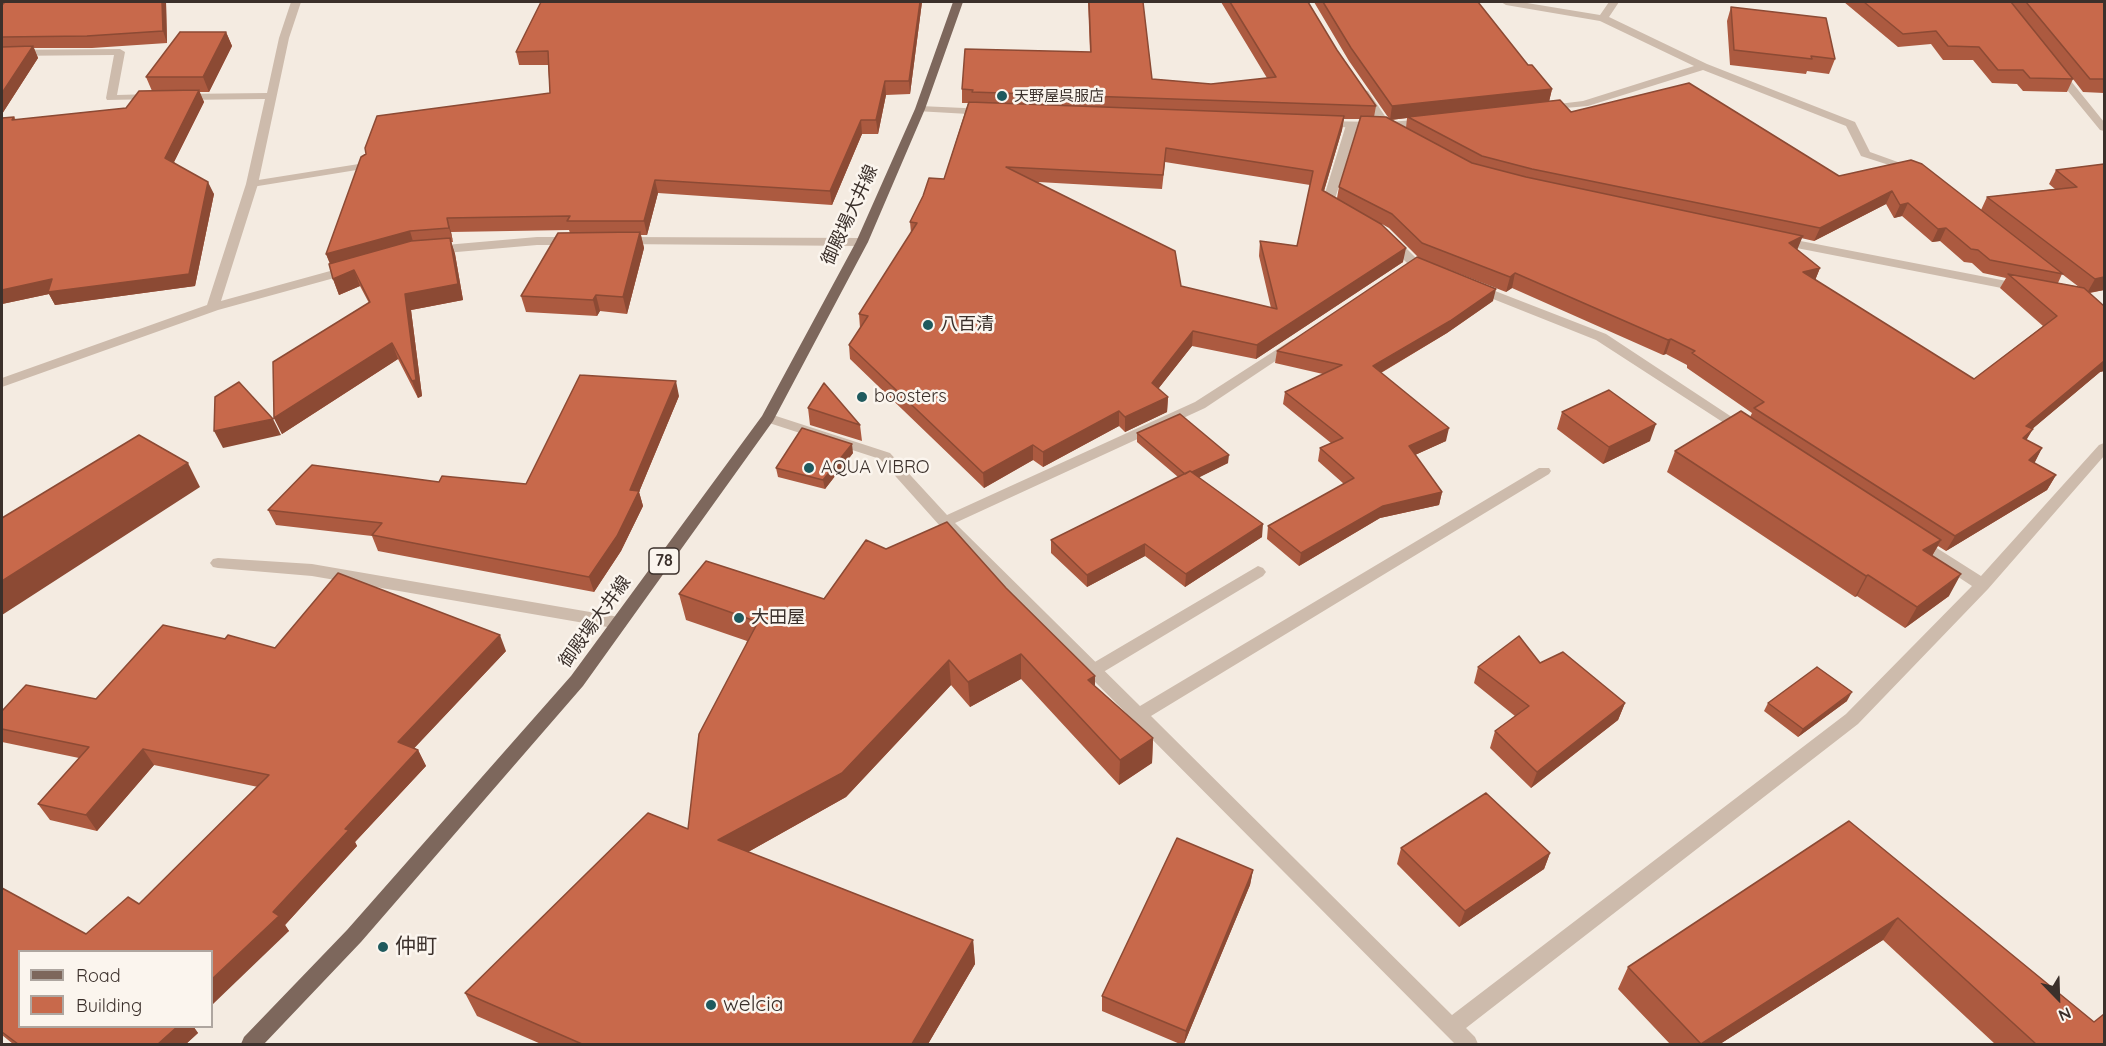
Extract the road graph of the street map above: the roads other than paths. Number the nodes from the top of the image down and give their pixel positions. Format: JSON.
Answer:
{"nodes":[{"id":1,"x":296,"y":2,"type":"edge"},
{"id":2,"x":958,"y":2,"type":"edge"},
{"id":3,"x":1506,"y":2,"type":"edge"},
{"id":4,"x":1614,"y":2,"type":"edge"},
{"id":5,"x":1603,"y":18,"type":"junction"},
{"id":6,"x":2,"y":53,"type":"edge"},
{"id":7,"x":2051,"y":64,"type":"edge"},
{"id":8,"x":1703,"y":66,"type":"junction"},
{"id":9,"x":1355,"y":80,"type":"edge"},
{"id":10,"x":271,"y":96,"type":"junction"},
{"id":11,"x":920,"y":109,"type":"junction"},
{"id":12,"x":1538,"y":109,"type":"edge"},
{"id":13,"x":992,"y":112,"type":"edge"},
{"id":14,"x":1444,"y":120,"type":"edge"},
{"id":15,"x":1316,"y":123,"type":"edge"},
{"id":16,"x":1352,"y":125,"type":"junction"},
{"id":17,"x":1386,"y":126,"type":"junction"},
{"id":18,"x":2104,"y":128,"type":"edge"},
{"id":19,"x":1405,"y":136,"type":"edge"},
{"id":20,"x":366,"y":166,"type":"edge"},
{"id":21,"x":1921,"y":173,"type":"edge"},
{"id":22,"x":252,"y":184,"type":"junction"},
{"id":23,"x":1347,"y":213,"type":"edge"},
{"id":24,"x":1384,"y":233,"type":"edge"},
{"id":25,"x":1762,"y":237,"type":"edge"},
{"id":26,"x":583,"y":241,"type":"edge"},
{"id":27,"x":606,"y":241,"type":"edge"},
{"id":28,"x":862,"y":242,"type":"junction"},
{"id":29,"x":426,"y":250,"type":"edge"},
{"id":30,"x":370,"y":264,"type":"edge"},
{"id":31,"x":1413,"y":266,"type":"edge"},
{"id":32,"x":1468,"y":284,"type":"edge"},
{"id":33,"x":2030,"y":289,"type":"edge"},
{"id":34,"x":213,"y":307,"type":"junction"},
{"id":35,"x":1306,"y":334,"type":"edge"},
{"id":36,"x":2,"y":383,"type":"edge"},
{"id":37,"x":768,"y":418,"type":"junction"},
{"id":38,"x":1751,"y":435,"type":"edge"},
{"id":39,"x":2104,"y":448,"type":"edge"},
{"id":40,"x":1544,"y":471,"type":"dead end"},
{"id":41,"x":945,"y":522,"type":"junction"},
{"id":42,"x":1902,"y":532,"type":"edge"},
{"id":43,"x":218,"y":563,"type":"dead end"},
{"id":44,"x":1258,"y":572,"type":"dead end"},
{"id":45,"x":1982,"y":585,"type":"junction"},
{"id":46,"x":619,"y":623,"type":"junction"},
{"id":47,"x":1094,"y":670,"type":"junction"},
{"id":48,"x":1139,"y":715,"type":"junction"},
{"id":49,"x":1451,"y":1028,"type":"junction"},
{"id":50,"x":251,"y":1044,"type":"edge"},
{"id":51,"x":1468,"y":1044,"type":"edge"}],
"edges":[{"from":1,"to":10,"type":"street"},
{"from":2,"to":11,"type":"main road","name":"御殿場大井線","number":"78"},
{"from":3,"to":5,"type":"street"},
{"from":4,"to":5,"type":"street"},
{"from":5,"to":8,"type":"street"},
{"from":6,"to":10,"type":"street"},
{"from":7,"to":18,"type":"street"},
{"from":8,"to":12,"type":"street"},
{"from":8,"to":21,"type":"street"},
{"from":9,"to":17,"type":"street"},
{"from":10,"to":22,"type":"street"},
{"from":11,"to":13,"type":"street"},
{"from":11,"to":28,"type":"main road","name":"御殿場大井線","number":"78"},
{"from":14,"to":17,"type":"street"},
{"from":15,"to":16,"type":"street"},
{"from":16,"to":17,"type":"street"},
{"from":16,"to":23,"type":"street"},
{"from":17,"to":19,"type":"street"},
{"from":20,"to":22,"type":"street"},
{"from":22,"to":34,"type":"street"},
{"from":24,"to":31,"type":"street"},
{"from":25,"to":33,"type":"street"},
{"from":26,"to":29,"type":"street"},
{"from":27,"to":28,"type":"street"},
{"from":28,"to":37,"type":"main road","name":"御殿場大井線","number":"78"},
{"from":30,"to":34,"type":"street"},
{"from":32,"to":38,"type":"street"},
{"from":34,"to":36,"type":"street"},
{"from":35,"to":41,"type":"street"},
{"from":37,"to":41,"type":"street"},
{"from":37,"to":46,"type":"main road","name":"御殿場大井線","number":"78"},
{"from":39,"to":45,"type":"street"},
{"from":40,"to":48,"type":"street"},
{"from":41,"to":47,"type":"street"},
{"from":42,"to":45,"type":"street"},
{"from":43,"to":46,"type":"street"},
{"from":44,"to":47,"type":"street"},
{"from":45,"to":49,"type":"street"},
{"from":46,"to":50,"type":"main road","name":"御殿場大井線","number":"78"},
{"from":47,"to":48,"type":"street"},
{"from":48,"to":49,"type":"street"},
{"from":49,"to":51,"type":"street"}]}
